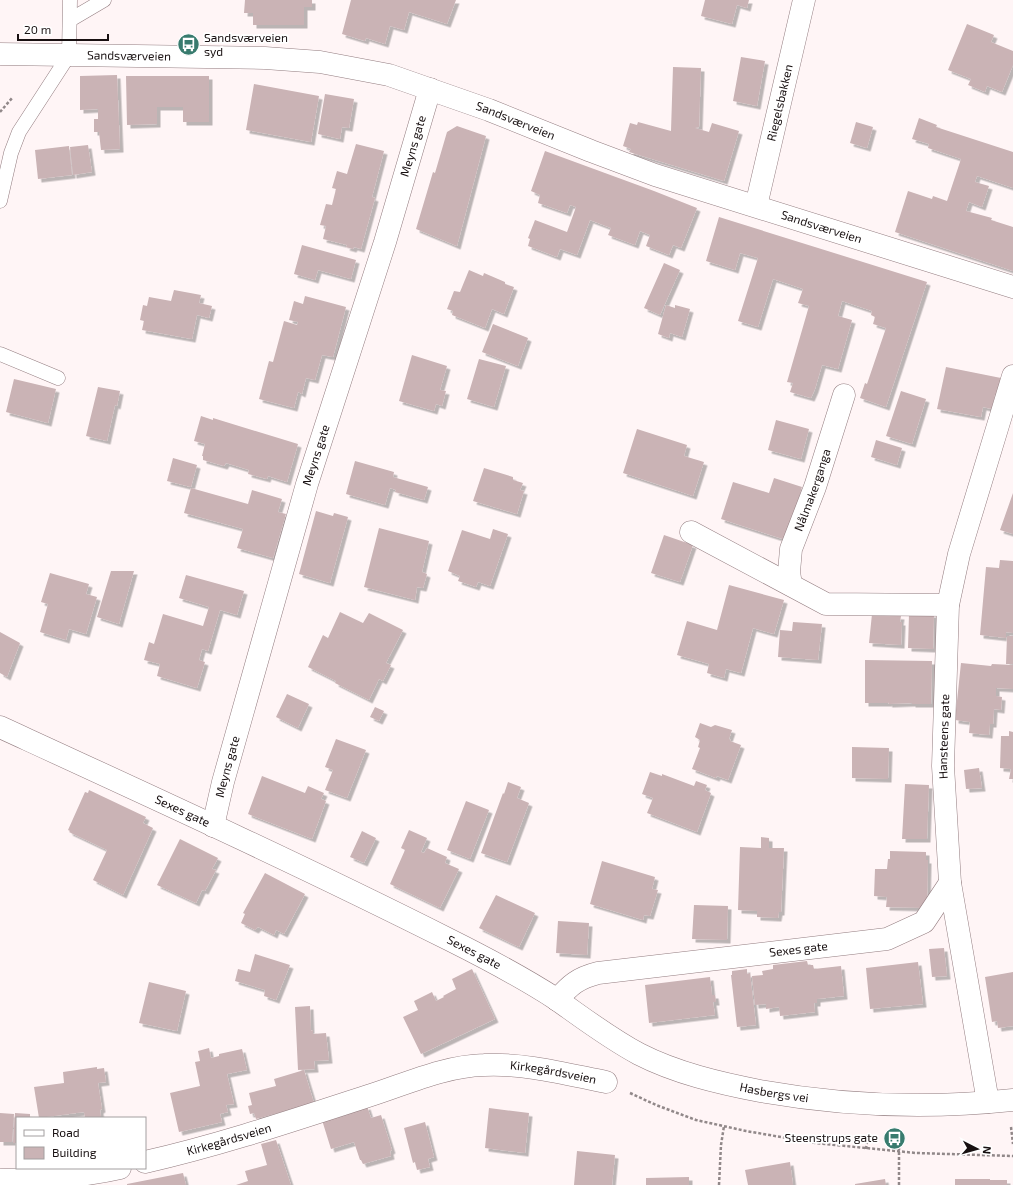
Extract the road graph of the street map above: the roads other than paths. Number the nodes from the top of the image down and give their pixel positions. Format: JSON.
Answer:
{"nodes":[{"id":1,"x":70,"y":0,"type":"edge"},
{"id":2,"x":104,"y":0,"type":"edge"},
{"id":3,"x":804,"y":0,"type":"edge"},
{"id":4,"x":70,"y":20,"type":"junction"},
{"id":5,"x":0,"y":54,"type":"edge"},
{"id":6,"x":69,"y":55,"type":"junction"},
{"id":7,"x":430,"y":89,"type":"junction"},
{"id":8,"x":0,"y":201,"type":"edge"},
{"id":9,"x":756,"y":206,"type":"junction"},
{"id":10,"x":1013,"y":287,"type":"edge"},
{"id":11,"x":0,"y":354,"type":"edge"},
{"id":12,"x":1013,"y":376,"type":"edge"},
{"id":13,"x":58,"y":378,"type":"dead end"},
{"id":14,"x":844,"y":395,"type":"dead end"},
{"id":15,"x":691,"y":532,"type":"dead end"},
{"id":16,"x":791,"y":585,"type":"junction"},
{"id":17,"x":948,"y":605,"type":"junction"},
{"id":18,"x":0,"y":727,"type":"edge"},
{"id":19,"x":213,"y":826,"type":"junction"},
{"id":20,"x":950,"y":883,"type":"junction"},
{"id":21,"x":557,"y":1000,"type":"junction"},
{"id":22,"x":606,"y":1082,"type":"road end"},
{"id":23,"x":1013,"y":1100,"type":"edge"},
{"id":24,"x":988,"y":1102,"type":"junction"},
{"id":25,"x":146,"y":1162,"type":"edge"},
{"id":26,"x":116,"y":1169,"type":"edge"},
{"id":27,"x":0,"y":1180,"type":"edge"}],
"edges":[{"from":1,"to":4,"type":"lane"},
{"from":2,"to":4,"type":"lane"},
{"from":3,"to":9,"type":"street","name":"Riegelsbakken"},
{"from":4,"to":6,"type":"lane"},
{"from":5,"to":6,"type":"street","name":"Sandsværveien"},
{"from":6,"to":7,"type":"street","name":"Sandsværveien"},
{"from":6,"to":8,"type":"lane"},
{"from":7,"to":9,"type":"street","name":"Sandsværveien"},
{"from":7,"to":19,"type":"street","name":"Meyns gate"},
{"from":9,"to":10,"type":"street","name":"Sandsværveien"},
{"from":11,"to":13,"type":"lane"},
{"from":12,"to":17,"type":"street","name":"Hansteens gate"},
{"from":14,"to":16,"type":"street","name":"Nålmakerganga"},
{"from":15,"to":16,"type":"street"},
{"from":16,"to":17,"type":"street"},
{"from":17,"to":20,"type":"street","name":"Hansteens gate"},
{"from":18,"to":19,"type":"street","name":"Sexes gate"},
{"from":19,"to":21,"type":"street","name":"Sexes gate"},
{"from":20,"to":21,"type":"street","name":"Sexes gate"},
{"from":20,"to":24,"type":"street","name":"Hansteens gate"},
{"from":21,"to":24,"type":"street","name":"Hasbergs vei"},
{"from":22,"to":25,"type":"street","name":"Kirkegårdsveien"},
{"from":23,"to":24,"type":"street","name":"Hasbergs vei"},
{"from":26,"to":27,"type":"street"}]}
